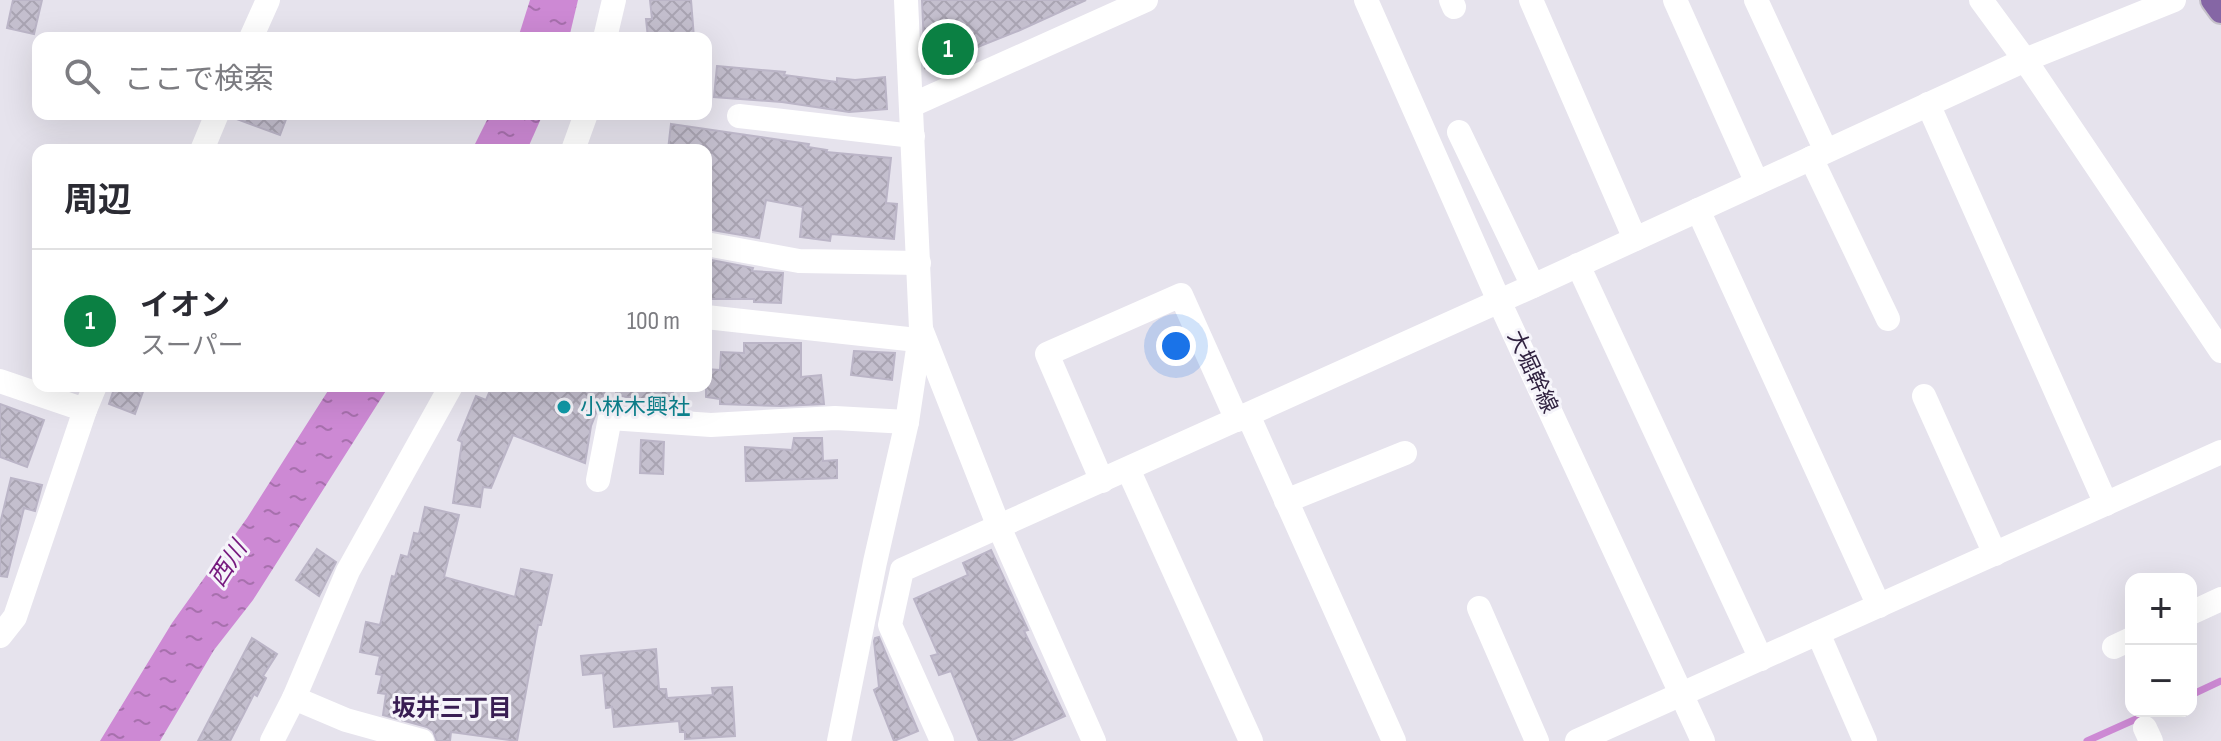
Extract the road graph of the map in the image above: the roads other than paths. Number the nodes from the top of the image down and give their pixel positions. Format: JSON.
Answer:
{"nodes":[{"id":1,"x":268,"y":0,"type":"edge"},
{"id":2,"x":614,"y":0,"type":"edge"},
{"id":3,"x":906,"y":0,"type":"edge"},
{"id":4,"x":1146,"y":0,"type":"edge"},
{"id":5,"x":1366,"y":0,"type":"edge"},
{"id":6,"x":1531,"y":0,"type":"edge"},
{"id":7,"x":1675,"y":0,"type":"edge"},
{"id":8,"x":1756,"y":0,"type":"edge"},
{"id":9,"x":1981,"y":0,"type":"edge"},
{"id":10,"x":2174,"y":0,"type":"edge"},
{"id":11,"x":2213,"y":0,"type":"edge"},
{"id":12,"x":2221,"y":11,"type":"edge"},
{"id":13,"x":254,"y":32,"type":"edge"},
{"id":14,"x":606,"y":32,"type":"edge"},
{"id":15,"x":2025,"y":60,"type":"junction"},
{"id":16,"x":1928,"y":104,"type":"junction"},
{"id":17,"x":912,"y":105,"type":"junction"},
{"id":18,"x":739,"y":116,"type":"dead end"},
{"id":19,"x":214,"y":120,"type":"edge"},
{"id":20,"x":584,"y":120,"type":"edge"},
{"id":21,"x":1459,"y":132,"type":"dead end"},
{"id":22,"x":913,"y":136,"type":"junction"},
{"id":23,"x":204,"y":144,"type":"edge"},
{"id":24,"x":575,"y":144,"type":"edge"},
{"id":25,"x":1819,"y":154,"type":"junction"},
{"id":26,"x":1757,"y":183,"type":"junction"},
{"id":27,"x":1698,"y":210,"type":"junction"},
{"id":28,"x":1635,"y":239,"type":"junction"},
{"id":29,"x":712,"y":245,"type":"edge"},
{"id":30,"x":919,"y":263,"type":"junction"},
{"id":31,"x":1578,"y":265,"type":"junction"},
{"id":32,"x":1533,"y":286,"type":"junction"},
{"id":33,"x":1499,"y":301,"type":"junction"},
{"id":34,"x":712,"y":318,"type":"edge"},
{"id":35,"x":1888,"y":319,"type":"dead end"},
{"id":36,"x":919,"y":335,"type":"junction"},
{"id":37,"x":2221,"y":351,"type":"edge"},
{"id":38,"x":0,"y":381,"type":"edge"},
{"id":39,"x":32,"y":392,"type":"edge"},
{"id":40,"x":32,"y":392,"type":"edge"},
{"id":41,"x":92,"y":392,"type":"edge"},
{"id":42,"x":448,"y":392,"type":"edge"},
{"id":43,"x":1924,"y":396,"type":"dead end"},
{"id":44,"x":85,"y":410,"type":"junction"},
{"id":45,"x":1242,"y":417,"type":"junction"},
{"id":46,"x":907,"y":422,"type":"junction"},
{"id":47,"x":2221,"y":452,"type":"edge"},
{"id":48,"x":1405,"y":453,"type":"dead end"},
{"id":49,"x":1128,"y":469,"type":"junction"},
{"id":50,"x":598,"y":480,"type":"dead end"},
{"id":51,"x":1102,"y":481,"type":"junction"},
{"id":52,"x":1286,"y":501,"type":"junction"},
{"id":53,"x":2106,"y":504,"type":"junction"},
{"id":54,"x":999,"y":527,"type":"junction"},
{"id":55,"x":1995,"y":554,"type":"junction"},
{"id":56,"x":875,"y":562,"type":"junction"},
{"id":57,"x":902,"y":570,"type":"junction"},
{"id":58,"x":2221,"y":599,"type":"edge"},
{"id":59,"x":1879,"y":606,"type":"junction"},
{"id":60,"x":1479,"y":608,"type":"dead end"},
{"id":61,"x":2197,"y":610,"type":"edge"},
{"id":62,"x":1818,"y":633,"type":"junction"},
{"id":63,"x":0,"y":636,"type":"edge"},
{"id":64,"x":1761,"y":659,"type":"junction"},
{"id":65,"x":1682,"y":694,"type":"junction"},
{"id":66,"x":294,"y":698,"type":"junction"},
{"id":67,"x":272,"y":741,"type":"edge"},
{"id":68,"x":422,"y":741,"type":"edge"},
{"id":69,"x":839,"y":741,"type":"edge"},
{"id":70,"x":942,"y":741,"type":"edge"},
{"id":71,"x":1094,"y":741,"type":"edge"},
{"id":72,"x":1251,"y":741,"type":"edge"},
{"id":73,"x":1394,"y":741,"type":"edge"},
{"id":74,"x":1537,"y":741,"type":"edge"},
{"id":75,"x":1577,"y":741,"type":"edge"},
{"id":76,"x":1703,"y":741,"type":"edge"},
{"id":77,"x":1865,"y":741,"type":"edge"}],
"edges":[{"from":1,"to":13,"type":"street"},
{"from":2,"to":14,"type":"street"},
{"from":3,"to":17,"type":"street"},
{"from":4,"to":17,"type":"street"},
{"from":5,"to":33,"type":"street","name":"大堀幹線"},
{"from":6,"to":28,"type":"street"},
{"from":7,"to":26,"type":"street"},
{"from":8,"to":25,"type":"street"},
{"from":9,"to":15,"type":"street"},
{"from":10,"to":15,"type":"street"},
{"from":11,"to":12,"type":"main road"},
{"from":15,"to":16,"type":"street"},
{"from":15,"to":37,"type":"street"},
{"from":16,"to":25,"type":"street"},
{"from":16,"to":53,"type":"street"},
{"from":17,"to":22,"type":"street"},
{"from":18,"to":22,"type":"street"},
{"from":19,"to":23,"type":"street"},
{"from":20,"to":24,"type":"street"},
{"from":21,"to":32,"type":"street"},
{"from":22,"to":30,"type":"street"},
{"from":25,"to":26,"type":"street"},
{"from":25,"to":35,"type":"street"},
{"from":26,"to":27,"type":"street"},
{"from":27,"to":28,"type":"street"},
{"from":27,"to":59,"type":"street"},
{"from":28,"to":31,"type":"street"},
{"from":29,"to":30,"type":"street"},
{"from":30,"to":36,"type":"street"},
{"from":31,"to":32,"type":"street"},
{"from":31,"to":64,"type":"street"},
{"from":32,"to":33,"type":"street"},
{"from":33,"to":45,"type":"street"},
{"from":33,"to":65,"type":"street","name":"大堀幹線"},
{"from":34,"to":36,"type":"street"},
{"from":36,"to":46,"type":"street"},
{"from":36,"to":54,"type":"street"},
{"from":38,"to":39,"type":"street"},
{"from":40,"to":44,"type":"street"},
{"from":41,"to":44,"type":"street"},
{"from":42,"to":66,"type":"street"},
{"from":43,"to":55,"type":"street"},
{"from":44,"to":63,"type":"street"},
{"from":45,"to":49,"type":"street"},
{"from":45,"to":51,"type":"street"},
{"from":45,"to":52,"type":"street"},
{"from":46,"to":50,"type":"street"},
{"from":46,"to":56,"type":"street"},
{"from":47,"to":53,"type":"street"},
{"from":48,"to":52,"type":"street"},
{"from":49,"to":51,"type":"street"},
{"from":49,"to":72,"type":"street"},
{"from":51,"to":54,"type":"street"},
{"from":52,"to":73,"type":"street"},
{"from":53,"to":55,"type":"street"},
{"from":54,"to":57,"type":"street"},
{"from":54,"to":71,"type":"street"},
{"from":55,"to":59,"type":"street"},
{"from":56,"to":57,"type":"street"},
{"from":56,"to":69,"type":"street"},
{"from":57,"to":70,"type":"street"},
{"from":58,"to":61,"type":"street"},
{"from":59,"to":62,"type":"street"},
{"from":60,"to":74,"type":"street"},
{"from":62,"to":64,"type":"street"},
{"from":62,"to":77,"type":"street"},
{"from":64,"to":65,"type":"street"},
{"from":65,"to":75,"type":"street"},
{"from":65,"to":76,"type":"street","name":"大堀幹線"},
{"from":66,"to":67,"type":"street"},
{"from":66,"to":68,"type":"street"}]}
